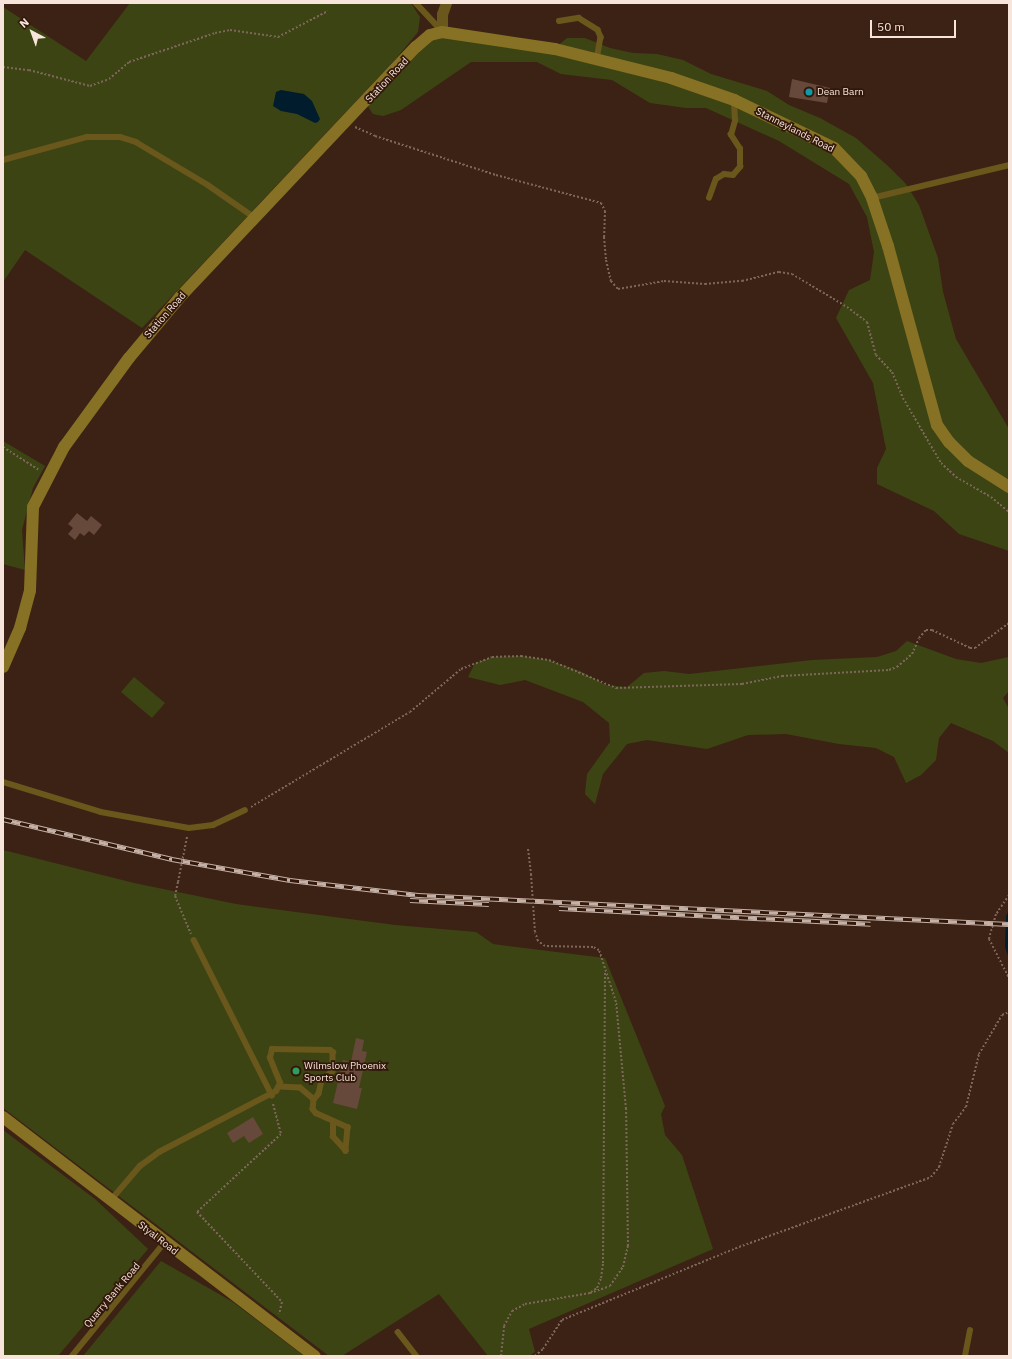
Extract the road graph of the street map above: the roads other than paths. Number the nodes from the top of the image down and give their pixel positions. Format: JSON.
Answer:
{"nodes":[{"id":1,"x":416,"y":3,"type":"edge"},
{"id":2,"x":446,"y":3,"type":"edge"},
{"id":3,"x":559,"y":21,"type":"dead end"},
{"id":4,"x":442,"y":32,"type":"junction"},
{"id":5,"x":597,"y":60,"type":"junction"},
{"id":6,"x":734,"y":100,"type":"junction"},
{"id":7,"x":3,"y":160,"type":"edge"},
{"id":8,"x":1009,"y":165,"type":"edge"},
{"id":9,"x":709,"y":198,"type":"dead end"},
{"id":10,"x":872,"y":198,"type":"junction"},
{"id":11,"x":254,"y":217,"type":"junction"},
{"id":12,"x":1009,"y":487,"type":"edge"},
{"id":13,"x":3,"y":667,"type":"edge"},
{"id":14,"x":3,"y":782,"type":"edge"},
{"id":15,"x":245,"y":810,"type":"road end"},
{"id":16,"x":194,"y":940,"type":"road end"},
{"id":17,"x":280,"y":1087,"type":"junction"},
{"id":18,"x":272,"y":1094,"type":"junction"},
{"id":19,"x":314,"y":1100,"type":"junction"},
{"id":20,"x":3,"y":1117,"type":"edge"},
{"id":21,"x":333,"y":1122,"type":"junction"},
{"id":22,"x":111,"y":1200,"type":"junction"},
{"id":23,"x":164,"y":1243,"type":"junction"},
{"id":24,"x":970,"y":1330,"type":"dead end"},
{"id":25,"x":398,"y":1332,"type":"dead end"},
{"id":26,"x":72,"y":1356,"type":"edge"},
{"id":27,"x":315,"y":1356,"type":"edge"},
{"id":28,"x":417,"y":1356,"type":"edge"},
{"id":29,"x":965,"y":1356,"type":"edge"}],
"edges":[{"from":1,"to":4,"type":"lane"},
{"from":2,"to":4,"type":"street"},
{"from":3,"to":5,"type":"lane"},
{"from":4,"to":5,"type":"street","name":"Stanneylands Road"},
{"from":4,"to":11,"type":"street","name":"Station Road"},
{"from":5,"to":6,"type":"street","name":"Stanneylands Road"},
{"from":6,"to":9,"type":"lane"},
{"from":6,"to":10,"type":"street","name":"Stanneylands Road"},
{"from":7,"to":11,"type":"lane"},
{"from":8,"to":10,"type":"lane"},
{"from":10,"to":12,"type":"street","name":"Stanneylands Road"},
{"from":11,"to":13,"type":"street","name":"Station Road"},
{"from":14,"to":15,"type":"lane"},
{"from":16,"to":18,"type":"lane"},
{"from":17,"to":18,"type":"lane"},
{"from":17,"to":19,"type":"lane"},
{"from":17,"to":19,"type":"lane"},
{"from":18,"to":22,"type":"lane"},
{"from":19,"to":21,"type":"lane"},
{"from":20,"to":22,"type":"street","name":"Styal Road"},
{"from":21,"to":21,"type":"lane"},
{"from":22,"to":23,"type":"street","name":"Styal Road"},
{"from":23,"to":26,"type":"lane","name":"Quarry Bank Road"},
{"from":23,"to":27,"type":"street","name":"Styal Road"},
{"from":24,"to":29,"type":"lane"},
{"from":25,"to":28,"type":"lane"}]}
